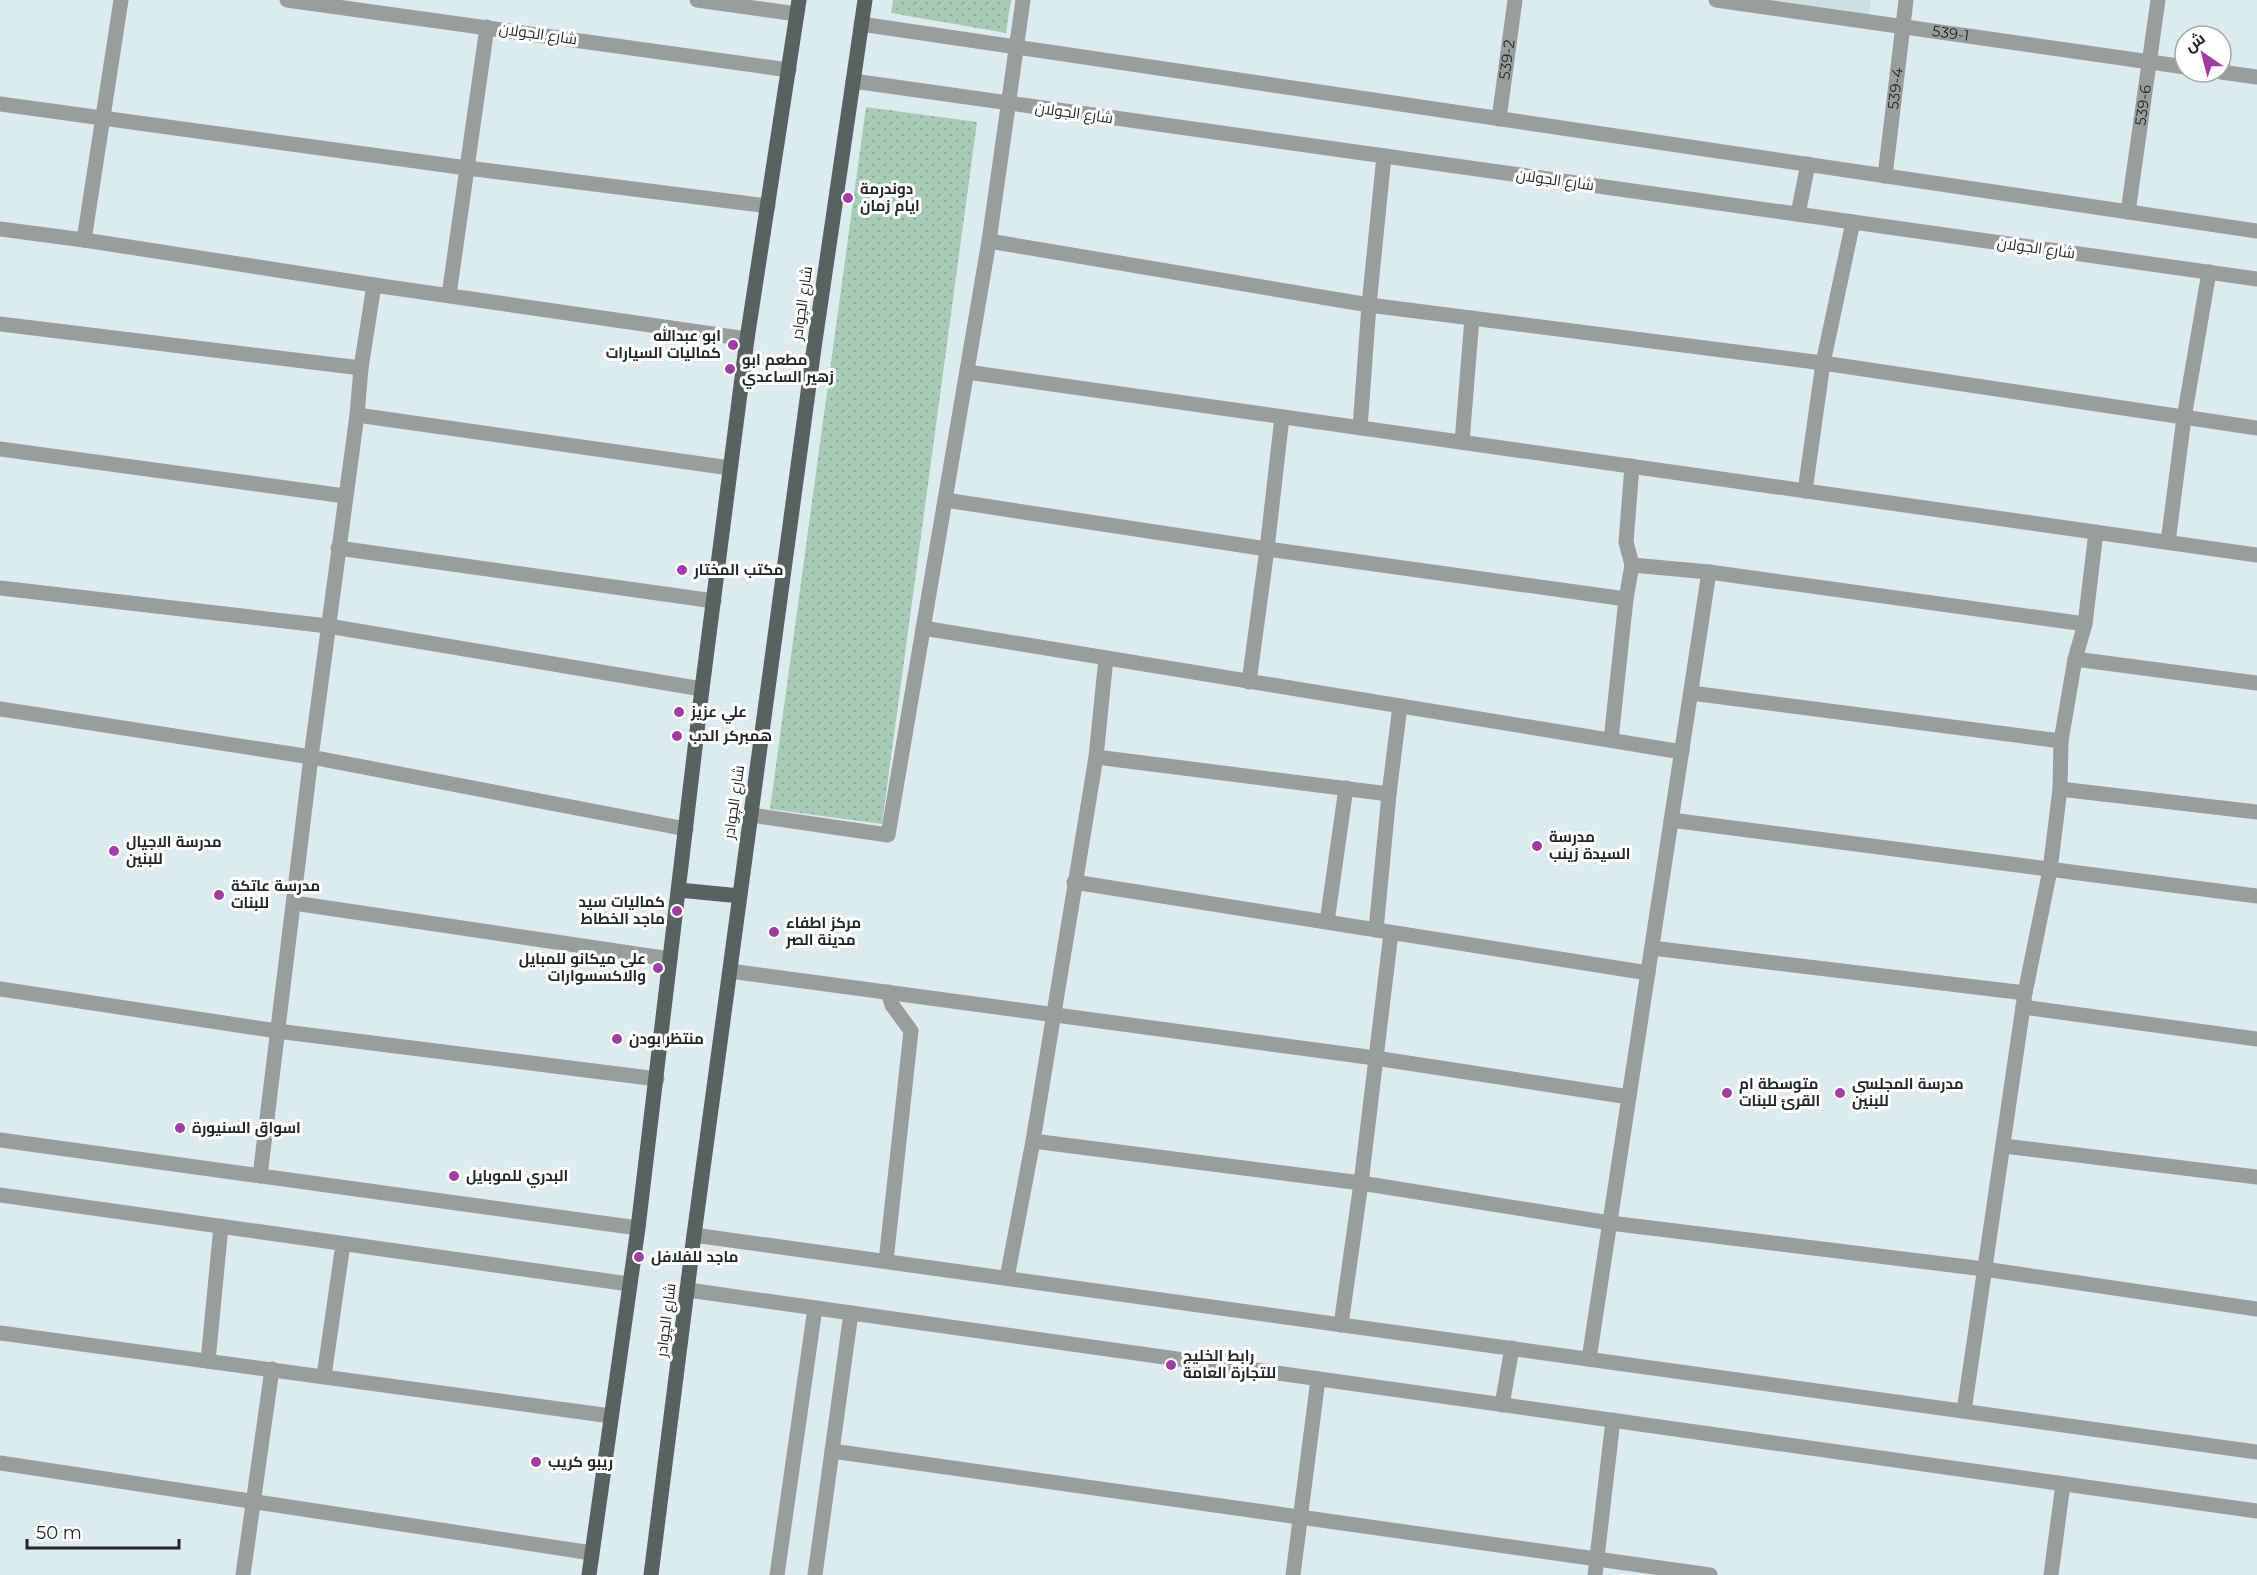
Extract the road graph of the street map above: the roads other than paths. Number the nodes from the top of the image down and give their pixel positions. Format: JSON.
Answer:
{"nodes":[{"id":1,"x":121,"y":0,"type":"edge"},
{"id":2,"x":287,"y":0,"type":"edge"},
{"id":3,"x":697,"y":0,"type":"edge"},
{"id":4,"x":865,"y":0,"type":"edge"},
{"id":5,"x":1023,"y":0,"type":"edge"},
{"id":6,"x":1515,"y":0,"type":"edge"},
{"id":7,"x":1716,"y":0,"type":"edge"},
{"id":8,"x":1906,"y":0,"type":"edge"},
{"id":9,"x":2158,"y":0,"type":"edge"},
{"id":10,"x":798,"y":7,"type":"edge"},
{"id":11,"x":861,"y":24,"type":"junction"},
{"id":12,"x":487,"y":27,"type":"junction"},
{"id":13,"x":1903,"y":27,"type":"junction"},
{"id":14,"x":1016,"y":47,"type":"junction"},
{"id":15,"x":2150,"y":62,"type":"junction"},
{"id":16,"x":2173,"y":65,"type":"edge"},
{"id":17,"x":789,"y":70,"type":"junction"},
{"id":18,"x":2233,"y":74,"type":"edge"},
{"id":19,"x":2257,"y":77,"type":"edge"},
{"id":20,"x":853,"y":81,"type":"junction"},
{"id":21,"x":1008,"y":103,"type":"junction"},
{"id":22,"x":0,"y":104,"type":"edge"},
{"id":23,"x":1499,"y":119,"type":"junction"},
{"id":24,"x":104,"y":120,"type":"junction"},
{"id":25,"x":1384,"y":156,"type":"junction"},
{"id":26,"x":1808,"y":164,"type":"junction"},
{"id":27,"x":467,"y":168,"type":"junction"},
{"id":28,"x":1885,"y":176,"type":"junction"},
{"id":29,"x":768,"y":206,"type":"junction"},
{"id":30,"x":2128,"y":212,"type":"junction"},
{"id":31,"x":1798,"y":214,"type":"junction"},
{"id":32,"x":1853,"y":222,"type":"junction"},
{"id":33,"x":0,"y":229,"type":"edge"},
{"id":34,"x":2257,"y":231,"type":"edge"},
{"id":35,"x":84,"y":240,"type":"junction"},
{"id":36,"x":989,"y":241,"type":"junction"},
{"id":37,"x":2208,"y":272,"type":"junction"},
{"id":38,"x":2257,"y":279,"type":"edge"},
{"id":39,"x":374,"y":285,"type":"junction"},
{"id":40,"x":449,"y":295,"type":"junction"},
{"id":41,"x":1369,"y":305,"type":"junction"},
{"id":42,"x":1472,"y":318,"type":"junction"},
{"id":43,"x":0,"y":324,"type":"edge"},
{"id":44,"x":747,"y":339,"type":"junction"},
{"id":45,"x":1823,"y":363,"type":"junction"},
{"id":46,"x":361,"y":368,"type":"junction"},
{"id":47,"x":967,"y":372,"type":"junction"},
{"id":48,"x":357,"y":415,"type":"junction"},
{"id":49,"x":1282,"y":417,"type":"junction"},
{"id":50,"x":2184,"y":418,"type":"junction"},
{"id":51,"x":1360,"y":428,"type":"junction"},
{"id":52,"x":2257,"y":428,"type":"edge"},
{"id":53,"x":1462,"y":442,"type":"junction"},
{"id":54,"x":0,"y":449,"type":"edge"},
{"id":55,"x":1632,"y":466,"type":"junction"},
{"id":56,"x":730,"y":468,"type":"junction"},
{"id":57,"x":1805,"y":491,"type":"junction"},
{"id":58,"x":345,"y":496,"type":"junction"},
{"id":59,"x":945,"y":500,"type":"junction"},
{"id":60,"x":2096,"y":532,"type":"junction"},
{"id":61,"x":2168,"y":542,"type":"junction"},
{"id":62,"x":338,"y":548,"type":"junction"},
{"id":63,"x":1267,"y":549,"type":"junction"},
{"id":64,"x":2257,"y":555,"type":"edge"},
{"id":65,"x":1632,"y":565,"type":"junction"},
{"id":66,"x":1709,"y":572,"type":"junction"},
{"id":67,"x":0,"y":588,"type":"edge"},
{"id":68,"x":1626,"y":599,"type":"junction"},
{"id":69,"x":714,"y":601,"type":"junction"},
{"id":70,"x":2085,"y":624,"type":"junction"},
{"id":71,"x":328,"y":626,"type":"junction"},
{"id":72,"x":923,"y":628,"type":"junction"},
{"id":73,"x":1106,"y":658,"type":"junction"},
{"id":74,"x":2074,"y":659,"type":"junction"},
{"id":75,"x":1249,"y":681,"type":"junction"},
{"id":76,"x":2257,"y":683,"type":"edge"},
{"id":77,"x":702,"y":689,"type":"junction"},
{"id":78,"x":1691,"y":693,"type":"junction"},
{"id":79,"x":1400,"y":706,"type":"junction"},
{"id":80,"x":0,"y":709,"type":"edge"},
{"id":81,"x":1611,"y":740,"type":"junction"},
{"id":82,"x":2061,"y":741,"type":"junction"},
{"id":83,"x":1682,"y":752,"type":"junction"},
{"id":84,"x":311,"y":757,"type":"junction"},
{"id":85,"x":1096,"y":758,"type":"junction"},
{"id":86,"x":1346,"y":788,"type":"junction"},
{"id":87,"x":2060,"y":789,"type":"junction"},
{"id":88,"x":1389,"y":794,"type":"junction"},
{"id":89,"x":2257,"y":812,"type":"edge"},
{"id":90,"x":751,"y":815,"type":"junction"},
{"id":91,"x":1671,"y":820,"type":"junction"},
{"id":92,"x":686,"y":829,"type":"junction"},
{"id":93,"x":2050,"y":870,"type":"junction"},
{"id":94,"x":1074,"y":882,"type":"junction"},
{"id":95,"x":679,"y":890,"type":"junction"},
{"id":96,"x":740,"y":896,"type":"junction"},
{"id":97,"x":2257,"y":896,"type":"edge"},
{"id":98,"x":294,"y":903,"type":"junction"},
{"id":99,"x":1327,"y":922,"type":"junction"},
{"id":100,"x":1384,"y":932,"type":"junction"},
{"id":101,"x":1652,"y":948,"type":"junction"},
{"id":102,"x":670,"y":959,"type":"junction"},
{"id":103,"x":730,"y":971,"type":"junction"},
{"id":104,"x":1648,"y":973,"type":"junction"},
{"id":105,"x":0,"y":990,"type":"edge"},
{"id":106,"x":888,"y":992,"type":"junction"},
{"id":107,"x":2024,"y":1000,"type":"junction"},
{"id":108,"x":1053,"y":1013,"type":"junction"},
{"id":109,"x":278,"y":1031,"type":"junction"},
{"id":110,"x":2257,"y":1040,"type":"edge"},
{"id":111,"x":1375,"y":1058,"type":"junction"},
{"id":112,"x":657,"y":1079,"type":"junction"},
{"id":113,"x":1629,"y":1097,"type":"junction"},
{"id":114,"x":0,"y":1140,"type":"edge"},
{"id":115,"x":1033,"y":1141,"type":"junction"},
{"id":116,"x":2004,"y":1146,"type":"junction"},
{"id":117,"x":260,"y":1176,"type":"junction"},
{"id":118,"x":2257,"y":1176,"type":"edge"},
{"id":119,"x":1361,"y":1183,"type":"junction"},
{"id":120,"x":0,"y":1195,"type":"edge"},
{"id":121,"x":1610,"y":1223,"type":"junction"},
{"id":122,"x":221,"y":1226,"type":"junction"},
{"id":123,"x":638,"y":1228,"type":"junction"},
{"id":124,"x":694,"y":1235,"type":"junction"},
{"id":125,"x":343,"y":1244,"type":"junction"},
{"id":126,"x":886,"y":1261,"type":"junction"},
{"id":127,"x":1984,"y":1269,"type":"junction"},
{"id":128,"x":1007,"y":1278,"type":"junction"},
{"id":129,"x":629,"y":1284,"type":"junction"},
{"id":130,"x":688,"y":1290,"type":"junction"},
{"id":131,"x":815,"y":1308,"type":"junction"},
{"id":132,"x":2257,"y":1309,"type":"edge"},
{"id":133,"x":851,"y":1313,"type":"junction"},
{"id":134,"x":1341,"y":1325,"type":"junction"},
{"id":135,"x":0,"y":1333,"type":"edge"},
{"id":136,"x":1512,"y":1348,"type":"junction"},
{"id":137,"x":1589,"y":1359,"type":"junction"},
{"id":138,"x":208,"y":1360,"type":"junction"},
{"id":139,"x":272,"y":1369,"type":"junction"},
{"id":140,"x":324,"y":1376,"type":"junction"},
{"id":141,"x":1318,"y":1379,"type":"junction"},
{"id":142,"x":1502,"y":1405,"type":"junction"},
{"id":143,"x":1964,"y":1411,"type":"junction"},
{"id":144,"x":611,"y":1416,"type":"junction"},
{"id":145,"x":1613,"y":1420,"type":"junction"},
{"id":146,"x":832,"y":1451,"type":"junction"},
{"id":147,"x":2257,"y":1452,"type":"edge"},
{"id":148,"x":0,"y":1463,"type":"edge"},
{"id":149,"x":2063,"y":1484,"type":"junction"},
{"id":150,"x":254,"y":1501,"type":"junction"},
{"id":151,"x":2257,"y":1511,"type":"edge"},
{"id":152,"x":1300,"y":1517,"type":"junction"},
{"id":153,"x":592,"y":1553,"type":"junction"},
{"id":154,"x":1597,"y":1559,"type":"junction"},
{"id":155,"x":243,"y":1575,"type":"edge"},
{"id":156,"x":589,"y":1575,"type":"edge"},
{"id":157,"x":651,"y":1575,"type":"edge"},
{"id":158,"x":777,"y":1575,"type":"edge"},
{"id":159,"x":815,"y":1575,"type":"edge"},
{"id":160,"x":1293,"y":1575,"type":"edge"},
{"id":161,"x":1595,"y":1575,"type":"edge"},
{"id":162,"x":1710,"y":1575,"type":"edge"},
{"id":163,"x":2050,"y":1575,"type":"edge"}],
"edges":[{"from":1,"to":24,"type":"street"},
{"from":2,"to":12,"type":"street","name":"شارع الجولان"},
{"from":3,"to":10,"type":"street"},
{"from":4,"to":11,"type":"main road","name":"شارع الچوادر"},
{"from":5,"to":14,"type":"street"},
{"from":6,"to":23,"type":"street","name":"539-2"},
{"from":7,"to":13,"type":"street","name":"539-1"},
{"from":8,"to":13,"type":"street","name":"539-4"},
{"from":9,"to":15,"type":"street","name":"539-6"},
{"from":10,"to":17,"type":"main road"},
{"from":11,"to":14,"type":"street"},
{"from":11,"to":20,"type":"main road","name":"شارع الچوادر"},
{"from":12,"to":17,"type":"street","name":"شارع الجولان"},
{"from":12,"to":27,"type":"street"},
{"from":13,"to":15,"type":"street","name":"539-1"},
{"from":13,"to":28,"type":"street","name":"539-4"},
{"from":14,"to":21,"type":"street"},
{"from":14,"to":23,"type":"street"},
{"from":15,"to":16,"type":"street","name":"539-1"},
{"from":15,"to":30,"type":"street","name":"539-6"},
{"from":17,"to":29,"type":"main road"},
{"from":18,"to":19,"type":"street"},
{"from":20,"to":21,"type":"street","name":"شارع الجولان"},
{"from":20,"to":90,"type":"main road","name":"شارع الچوادر"},
{"from":21,"to":25,"type":"street","name":"شارع الجولان"},
{"from":21,"to":36,"type":"street"},
{"from":22,"to":24,"type":"street"},
{"from":23,"to":26,"type":"street"},
{"from":24,"to":27,"type":"street"},
{"from":24,"to":35,"type":"street"},
{"from":25,"to":31,"type":"street","name":"شارع الجولان"},
{"from":25,"to":41,"type":"street"},
{"from":26,"to":28,"type":"street"},
{"from":26,"to":31,"type":"street"},
{"from":27,"to":29,"type":"street"},
{"from":27,"to":40,"type":"street"},
{"from":28,"to":30,"type":"street"},
{"from":29,"to":44,"type":"main road"},
{"from":30,"to":34,"type":"street"},
{"from":31,"to":32,"type":"street","name":"شارع الجولان"},
{"from":32,"to":37,"type":"street","name":"شارع الجولان"},
{"from":32,"to":45,"type":"street"},
{"from":33,"to":35,"type":"street"},
{"from":35,"to":39,"type":"street"},
{"from":36,"to":41,"type":"street"},
{"from":36,"to":47,"type":"street"},
{"from":37,"to":38,"type":"street","name":"شارع الجولان"},
{"from":37,"to":50,"type":"street"},
{"from":39,"to":40,"type":"street"},
{"from":39,"to":46,"type":"street"},
{"from":40,"to":44,"type":"street"},
{"from":41,"to":42,"type":"street"},
{"from":41,"to":51,"type":"street"},
{"from":42,"to":45,"type":"street"},
{"from":42,"to":53,"type":"street"},
{"from":43,"to":46,"type":"street"},
{"from":44,"to":56,"type":"main road"},
{"from":45,"to":50,"type":"street"},
{"from":45,"to":57,"type":"street"},
{"from":46,"to":48,"type":"street"},
{"from":47,"to":49,"type":"street"},
{"from":47,"to":59,"type":"street"},
{"from":48,"to":56,"type":"street"},
{"from":48,"to":58,"type":"street"},
{"from":49,"to":51,"type":"street"},
{"from":49,"to":63,"type":"street"},
{"from":50,"to":52,"type":"street"},
{"from":50,"to":61,"type":"street"},
{"from":51,"to":53,"type":"street"},
{"from":53,"to":55,"type":"street"},
{"from":54,"to":58,"type":"street"},
{"from":55,"to":57,"type":"street"},
{"from":55,"to":65,"type":"street"},
{"from":56,"to":69,"type":"main road"},
{"from":57,"to":60,"type":"street"},
{"from":58,"to":62,"type":"street"},
{"from":59,"to":63,"type":"street"},
{"from":59,"to":72,"type":"street"},
{"from":60,"to":61,"type":"street"},
{"from":60,"to":70,"type":"street"},
{"from":61,"to":64,"type":"street"},
{"from":62,"to":69,"type":"street"},
{"from":62,"to":71,"type":"street"},
{"from":63,"to":68,"type":"street"},
{"from":63,"to":75,"type":"street"},
{"from":65,"to":66,"type":"street"},
{"from":65,"to":68,"type":"street"},
{"from":66,"to":70,"type":"street"},
{"from":66,"to":78,"type":"street"},
{"from":67,"to":71,"type":"street"},
{"from":68,"to":81,"type":"street"},
{"from":69,"to":77,"type":"main road"},
{"from":70,"to":74,"type":"street"},
{"from":71,"to":77,"type":"street"},
{"from":71,"to":84,"type":"street"},
{"from":72,"to":73,"type":"street"},
{"from":72,"to":90,"type":"street"},
{"from":73,"to":75,"type":"street"},
{"from":73,"to":85,"type":"street"},
{"from":74,"to":76,"type":"street"},
{"from":74,"to":82,"type":"street"},
{"from":75,"to":79,"type":"street"},
{"from":77,"to":92,"type":"main road"},
{"from":78,"to":82,"type":"street"},
{"from":78,"to":83,"type":"street"},
{"from":79,"to":81,"type":"street"},
{"from":79,"to":88,"type":"street"},
{"from":80,"to":84,"type":"street"},
{"from":81,"to":83,"type":"street"},
{"from":82,"to":87,"type":"street"},
{"from":83,"to":91,"type":"street"},
{"from":84,"to":92,"type":"street"},
{"from":84,"to":98,"type":"street"},
{"from":85,"to":86,"type":"street"},
{"from":85,"to":94,"type":"street"},
{"from":86,"to":88,"type":"street"},
{"from":86,"to":99,"type":"street"},
{"from":87,"to":89,"type":"street"},
{"from":87,"to":93,"type":"street"},
{"from":88,"to":100,"type":"street"},
{"from":90,"to":96,"type":"main road","name":"شارع الچوادر"},
{"from":91,"to":93,"type":"street"},
{"from":91,"to":101,"type":"street"},
{"from":92,"to":95,"type":"main road"},
{"from":93,"to":97,"type":"street"},
{"from":93,"to":107,"type":"street"},
{"from":94,"to":99,"type":"street"},
{"from":94,"to":108,"type":"street"},
{"from":95,"to":96,"type":"main road"},
{"from":95,"to":102,"type":"main road"},
{"from":96,"to":103,"type":"main road","name":"شارع الچوادر"},
{"from":98,"to":102,"type":"street"},
{"from":98,"to":109,"type":"street"},
{"from":99,"to":100,"type":"street"},
{"from":100,"to":104,"type":"street"},
{"from":100,"to":111,"type":"street"},
{"from":101,"to":104,"type":"street"},
{"from":101,"to":107,"type":"street"},
{"from":102,"to":112,"type":"main road"},
{"from":103,"to":106,"type":"street"},
{"from":103,"to":124,"type":"main road","name":"شارع الچوادر"},
{"from":104,"to":113,"type":"street"},
{"from":105,"to":109,"type":"street"},
{"from":106,"to":108,"type":"street"},
{"from":106,"to":126,"type":"street"},
{"from":107,"to":110,"type":"street"},
{"from":107,"to":116,"type":"street"},
{"from":108,"to":111,"type":"street"},
{"from":108,"to":115,"type":"street"},
{"from":109,"to":112,"type":"street"},
{"from":109,"to":117,"type":"street"},
{"from":111,"to":113,"type":"street"},
{"from":111,"to":119,"type":"street"},
{"from":112,"to":123,"type":"main road"},
{"from":113,"to":121,"type":"street"},
{"from":114,"to":117,"type":"street"},
{"from":115,"to":119,"type":"street"},
{"from":115,"to":128,"type":"street"},
{"from":116,"to":118,"type":"street"},
{"from":116,"to":127,"type":"street"},
{"from":117,"to":123,"type":"street"},
{"from":119,"to":121,"type":"street"},
{"from":119,"to":134,"type":"street"},
{"from":120,"to":122,"type":"street"},
{"from":121,"to":127,"type":"street"},
{"from":121,"to":137,"type":"street"},
{"from":122,"to":125,"type":"street"},
{"from":122,"to":138,"type":"street"},
{"from":123,"to":129,"type":"main road"},
{"from":124,"to":126,"type":"street"},
{"from":124,"to":130,"type":"main road","name":"شارع الچوادر"},
{"from":125,"to":129,"type":"street"},
{"from":125,"to":140,"type":"street"},
{"from":126,"to":128,"type":"street"},
{"from":127,"to":132,"type":"street"},
{"from":127,"to":143,"type":"street"},
{"from":128,"to":134,"type":"street"},
{"from":129,"to":144,"type":"main road"},
{"from":130,"to":131,"type":"street"},
{"from":130,"to":157,"type":"main road","name":"شارع الچوادر"},
{"from":131,"to":133,"type":"street"},
{"from":131,"to":158,"type":"street"},
{"from":133,"to":141,"type":"street"},
{"from":133,"to":146,"type":"street"},
{"from":134,"to":136,"type":"street"},
{"from":135,"to":138,"type":"street"},
{"from":136,"to":137,"type":"street"},
{"from":136,"to":142,"type":"street"},
{"from":137,"to":143,"type":"street"},
{"from":138,"to":139,"type":"street"},
{"from":139,"to":140,"type":"street"},
{"from":139,"to":150,"type":"street"},
{"from":140,"to":144,"type":"street"},
{"from":141,"to":142,"type":"street"},
{"from":141,"to":152,"type":"street"},
{"from":142,"to":145,"type":"street"},
{"from":143,"to":147,"type":"street"},
{"from":144,"to":153,"type":"main road"},
{"from":145,"to":149,"type":"street"},
{"from":145,"to":154,"type":"street"},
{"from":146,"to":152,"type":"street"},
{"from":146,"to":159,"type":"street"},
{"from":148,"to":150,"type":"street"},
{"from":149,"to":151,"type":"street"},
{"from":149,"to":163,"type":"street"},
{"from":150,"to":153,"type":"street"},
{"from":150,"to":155,"type":"street"},
{"from":152,"to":154,"type":"street"},
{"from":152,"to":160,"type":"street"},
{"from":153,"to":156,"type":"main road"},
{"from":154,"to":161,"type":"street"},
{"from":154,"to":162,"type":"street"}]}
